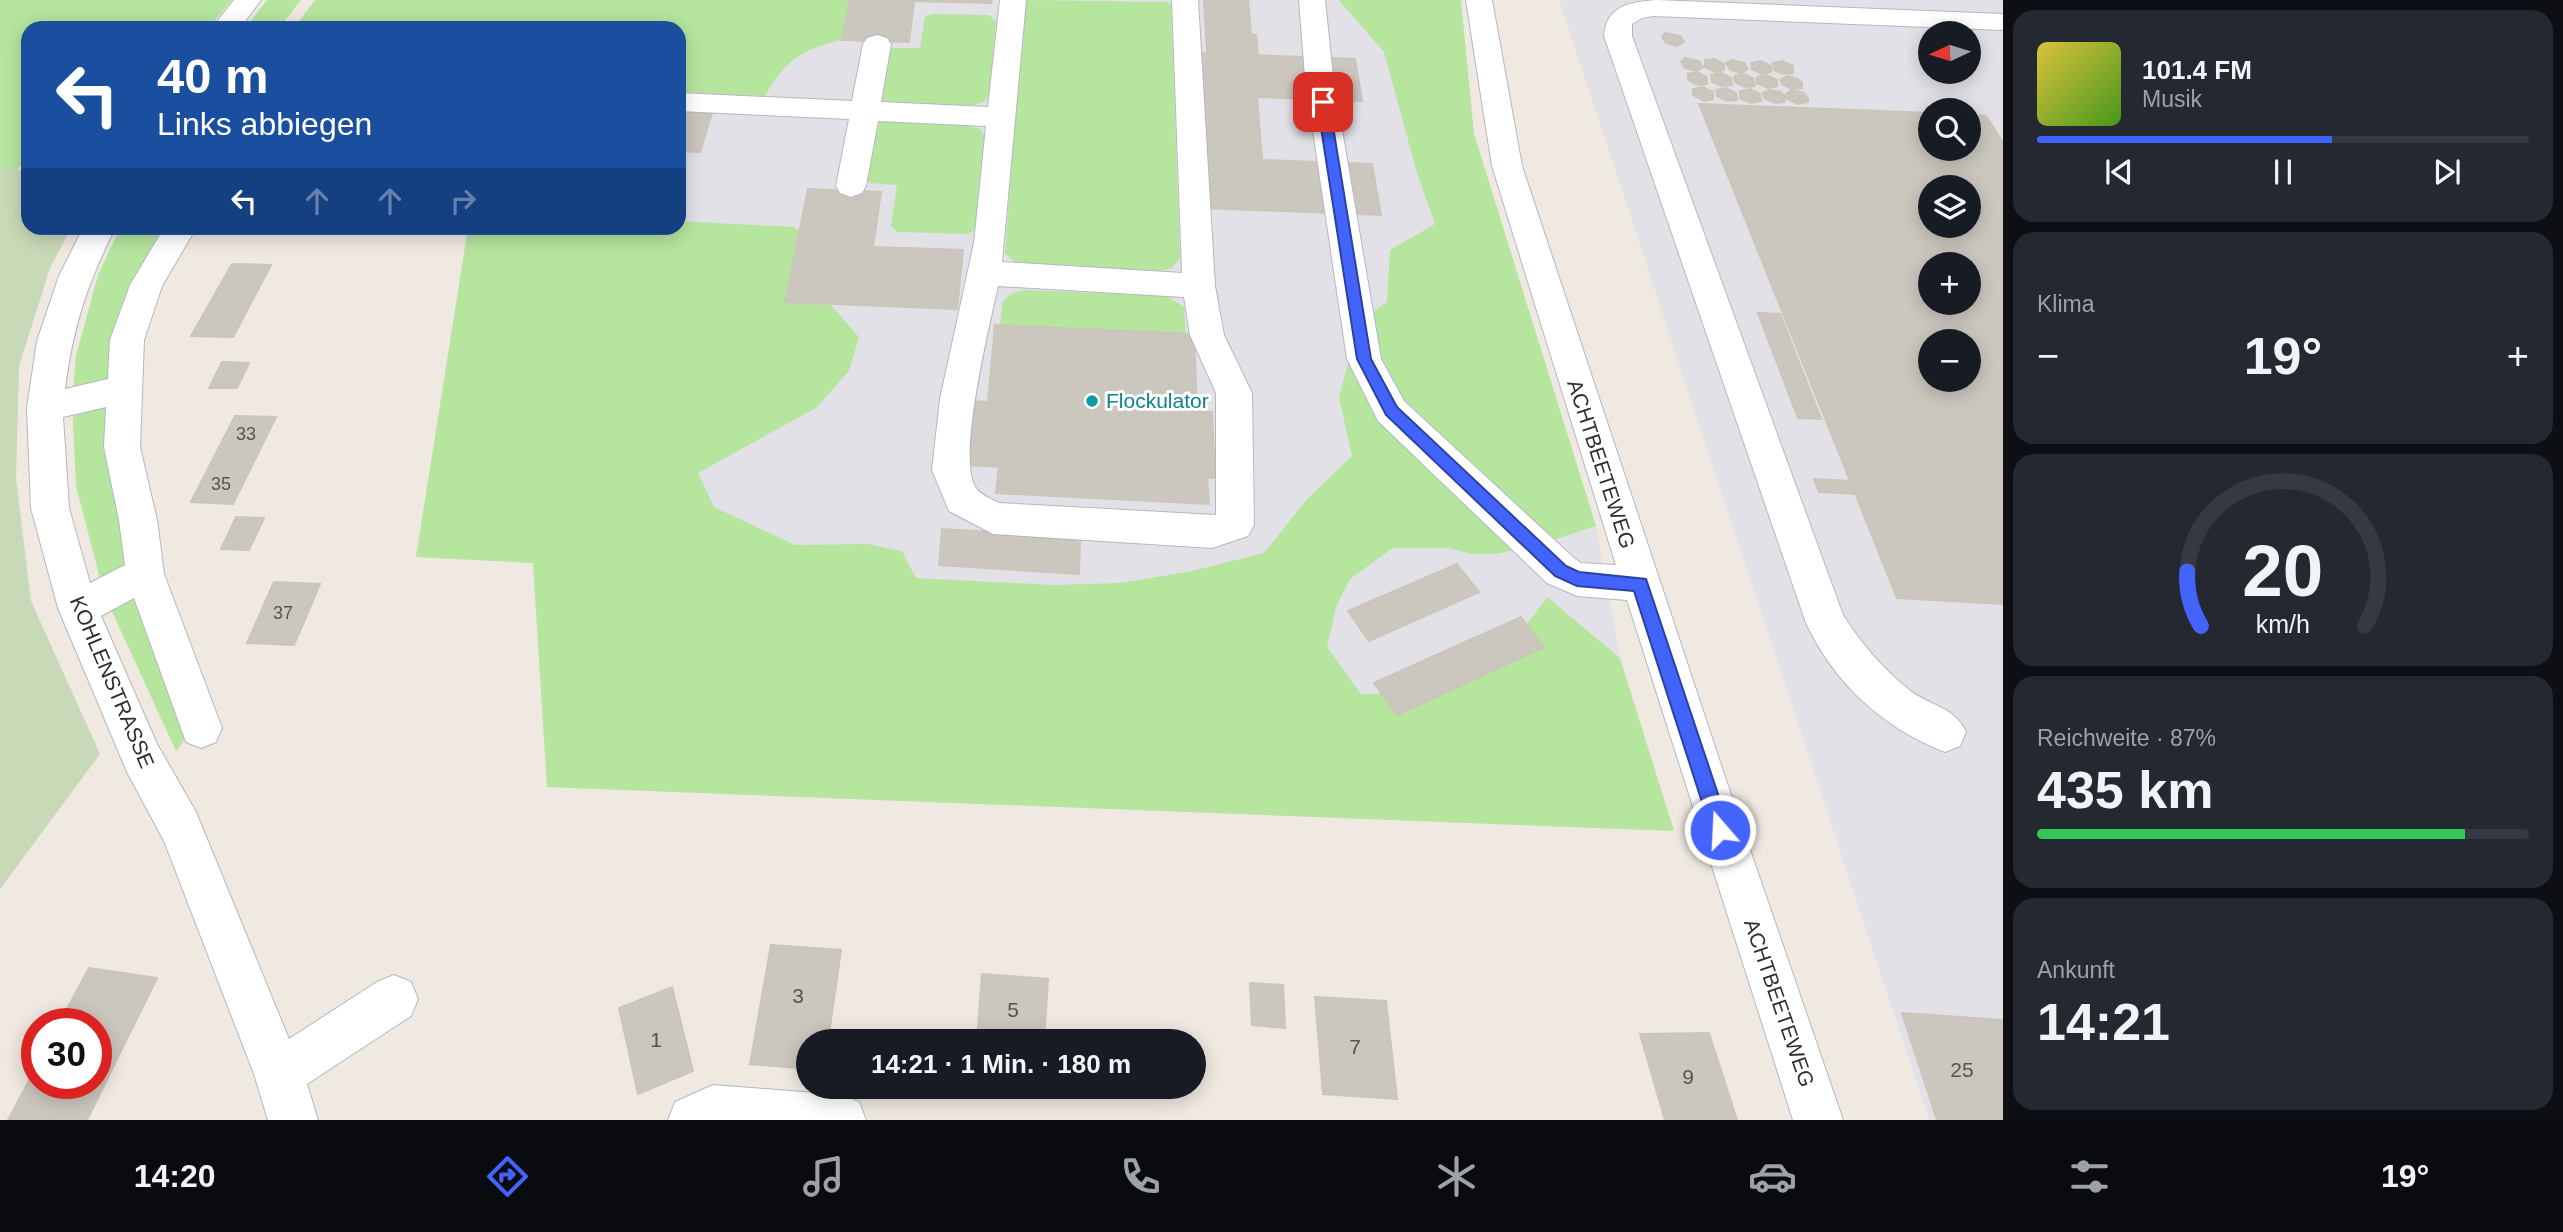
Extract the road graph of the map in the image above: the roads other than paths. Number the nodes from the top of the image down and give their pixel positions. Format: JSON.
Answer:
{"nodes":[{"id":1,"x":248,"y":0,"type":"edge"},
{"id":2,"x":1013,"y":0,"type":"edge"},
{"id":3,"x":1185,"y":0,"type":"edge"},
{"id":4,"x":1312,"y":0,"type":"edge"},
{"id":5,"x":1479,"y":0,"type":"edge"},
{"id":6,"x":232,"y":21,"type":"edge"},
{"id":7,"x":2003,"y":22,"type":"edge"},
{"id":8,"x":877,"y":44,"type":"dead end"},
{"id":9,"x":686,"y":102,"type":"edge"},
{"id":10,"x":864,"y":112,"type":"junction"},
{"id":11,"x":1002,"y":117,"type":"junction"},
{"id":12,"x":851,"y":186,"type":"dead end"},
{"id":13,"x":96,"y":235,"type":"edge"},
{"id":14,"x":176,"y":235,"type":"edge"},
{"id":15,"x":986,"y":273,"type":"junction"},
{"id":16,"x":1199,"y":286,"type":"junction"},
{"id":17,"x":123,"y":389,"type":"junction"},
{"id":18,"x":45,"y":408,"type":"junction"},
{"id":19,"x":145,"y":574,"type":"junction"},
{"id":20,"x":1640,"y":584,"type":"junction"},
{"id":21,"x":78,"y":608,"type":"junction"},
{"id":22,"x":201,"y":728,"type":"dead end"},
{"id":23,"x":1945,"y":733,"type":"dead end"},
{"id":24,"x":394,"y":999,"type":"dead end"},
{"id":25,"x":279,"y":1074,"type":"junction"},
{"id":26,"x":293,"y":1120,"type":"edge"},
{"id":27,"x":693,"y":1120,"type":"edge"},
{"id":28,"x":841,"y":1120,"type":"edge"},
{"id":29,"x":1818,"y":1120,"type":"edge"}],
"edges":[{"from":1,"to":6,"type":"street"},
{"from":2,"to":11,"type":"street"},
{"from":3,"to":16,"type":"street"},
{"from":4,"to":20,"type":"street"},
{"from":5,"to":20,"type":"street","name":"ACHTBEETEWEG"},
{"from":7,"to":23,"type":"street"},
{"from":8,"to":10,"type":"street"},
{"from":9,"to":10,"type":"street"},
{"from":10,"to":11,"type":"street"},
{"from":10,"to":12,"type":"street"},
{"from":11,"to":15,"type":"street"},
{"from":13,"to":18,"type":"street","name":"KOHLENSTRASSE"},
{"from":14,"to":17,"type":"street"},
{"from":15,"to":16,"type":"street"},
{"from":15,"to":16,"type":"street"},
{"from":17,"to":18,"type":"street"},
{"from":17,"to":19,"type":"street"},
{"from":18,"to":21,"type":"street","name":"KOHLENSTRASSE"},
{"from":19,"to":21,"type":"street"},
{"from":19,"to":22,"type":"street"},
{"from":20,"to":29,"type":"street","name":"ACHTBEETEWEG"},
{"from":21,"to":25,"type":"street","name":"KOHLENSTRASSE"},
{"from":24,"to":25,"type":"street"},
{"from":25,"to":26,"type":"street","name":"KOHLENSTRASSE"},
{"from":27,"to":28,"type":"street"}]}
